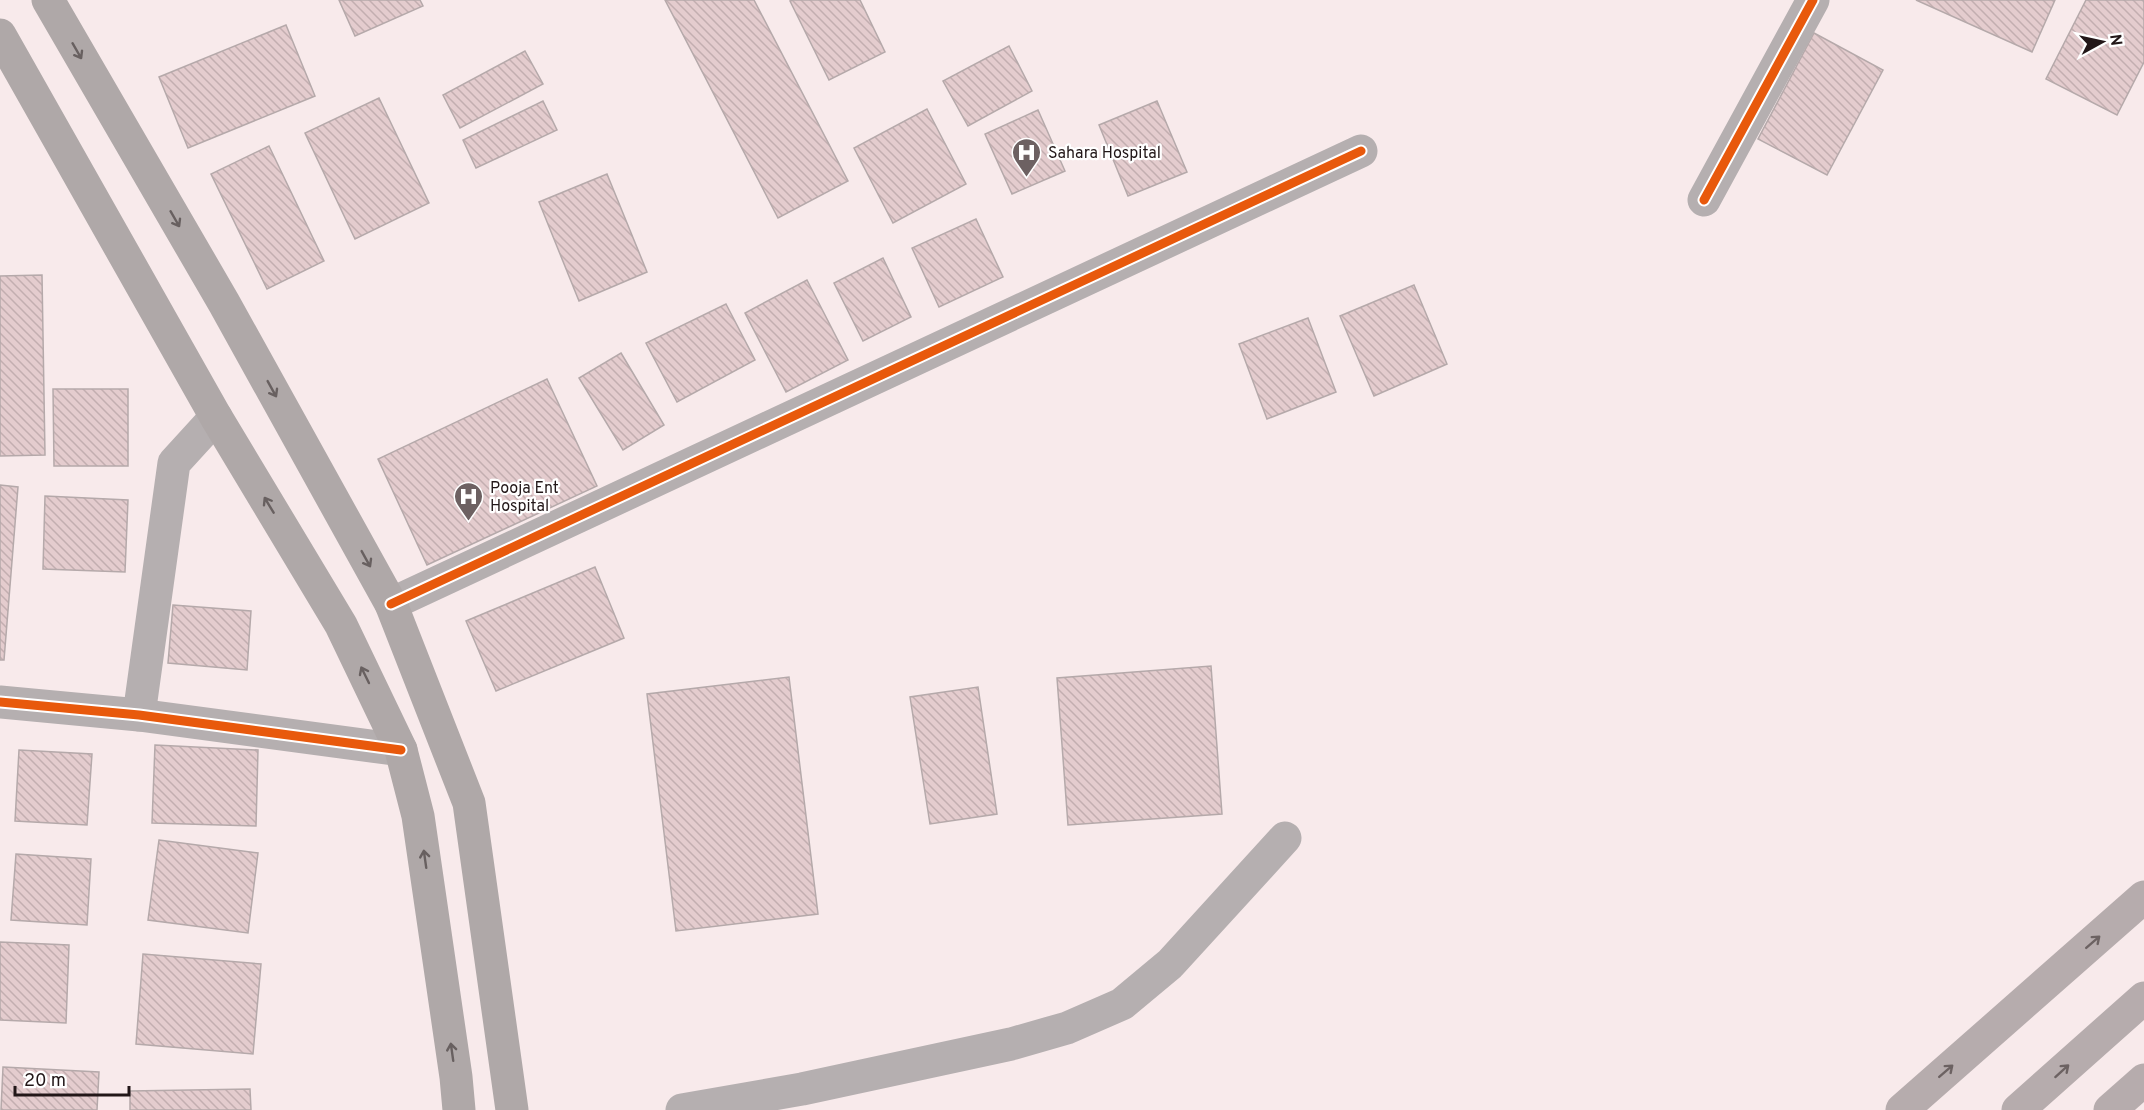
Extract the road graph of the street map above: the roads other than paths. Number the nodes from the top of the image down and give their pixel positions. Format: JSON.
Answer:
{"nodes":[{"id":1,"x":48,"y":0,"type":"edge"},
{"id":2,"x":1813,"y":0,"type":"edge"},
{"id":3,"x":0,"y":35,"type":"edge"},
{"id":4,"x":1361,"y":152,"type":"dead end"},
{"id":5,"x":1704,"y":200,"type":"dead end"},
{"id":6,"x":216,"y":417,"type":"junction"},
{"id":7,"x":391,"y":604,"type":"junction"},
{"id":8,"x":0,"y":702,"type":"edge"},
{"id":9,"x":139,"y":715,"type":"junction"},
{"id":10,"x":401,"y":750,"type":"junction"},
{"id":11,"x":1285,"y":838,"type":"dead end"},
{"id":12,"x":2144,"y":897,"type":"edge"},
{"id":13,"x":2144,"y":998,"type":"edge"},
{"id":14,"x":2144,"y":1080,"type":"edge"},
{"id":15,"x":459,"y":1110,"type":"edge"},
{"id":16,"x":512,"y":1110,"type":"edge"},
{"id":17,"x":682,"y":1110,"type":"edge"},
{"id":18,"x":1902,"y":1110,"type":"edge"},
{"id":19,"x":2018,"y":1110,"type":"edge"},
{"id":20,"x":2110,"y":1110,"type":"edge"}],
"edges":[{"from":1,"to":7,"type":"main road","one_way":true},
{"from":2,"to":5,"type":"street"},
{"from":3,"to":6,"type":"main road"},
{"from":4,"to":7,"type":"street"},
{"from":6,"to":9,"type":"street"},
{"from":10,"to":6,"type":"main road","one_way":true},
{"from":7,"to":16,"type":"main road"},
{"from":8,"to":9,"type":"street"},
{"from":9,"to":10,"type":"street"},
{"from":15,"to":10,"type":"main road","one_way":true},
{"from":11,"to":17,"type":"street"},
{"from":18,"to":12,"type":"highway","one_way":true},
{"from":19,"to":13,"type":"highway","one_way":true},
{"from":14,"to":20,"type":"highway"}]}
